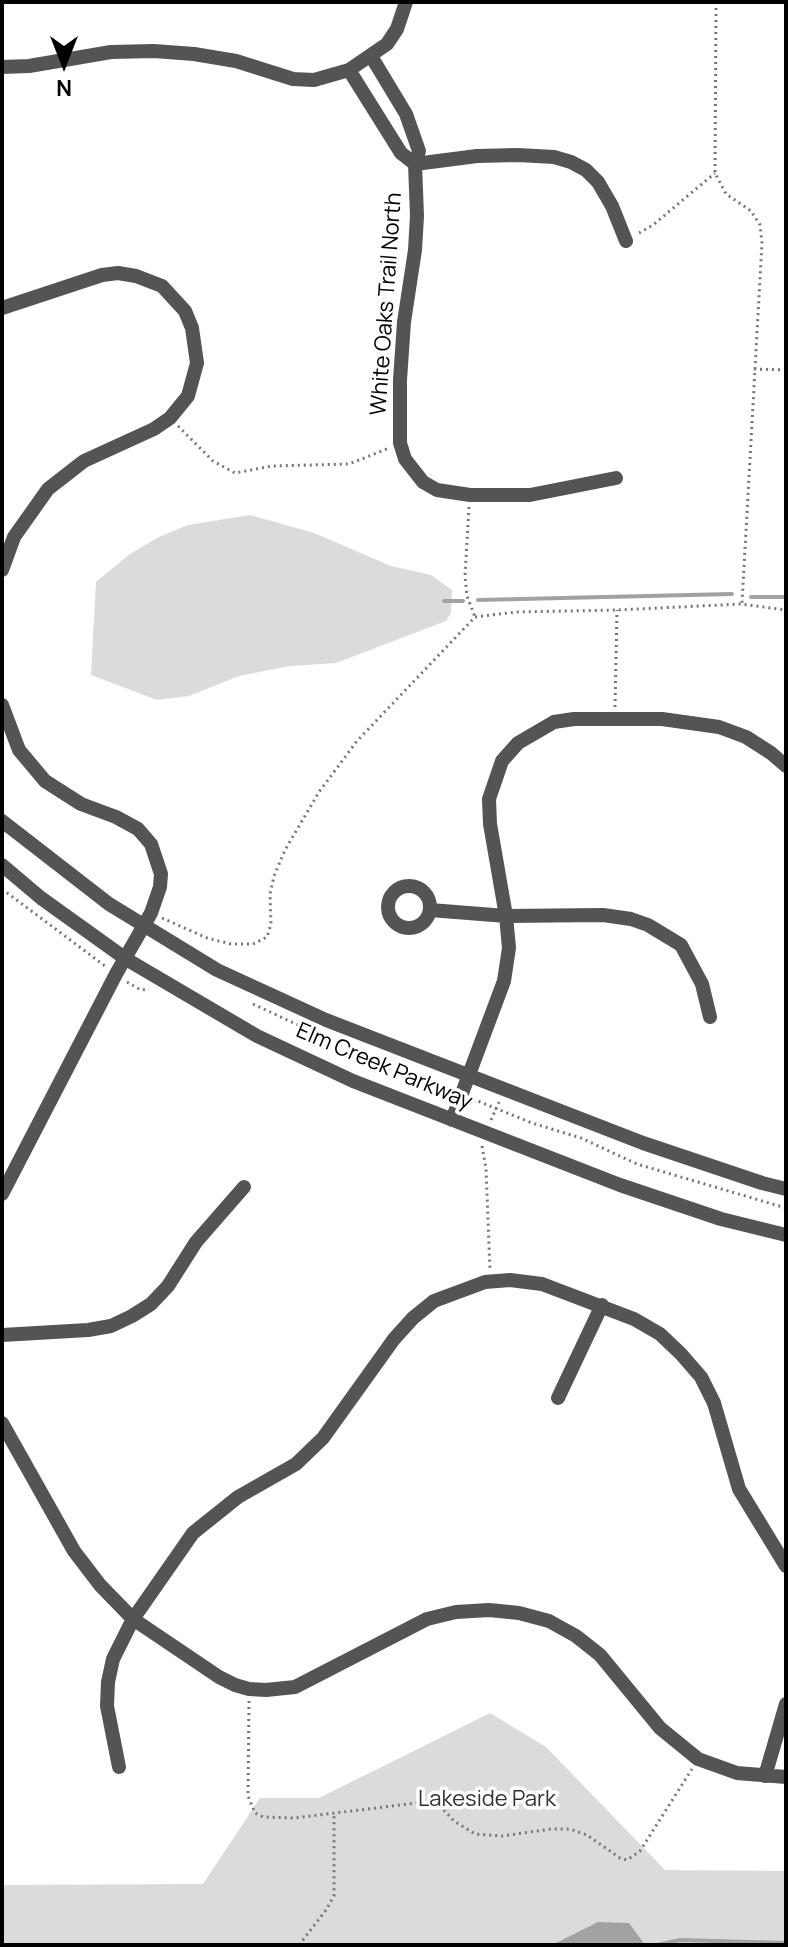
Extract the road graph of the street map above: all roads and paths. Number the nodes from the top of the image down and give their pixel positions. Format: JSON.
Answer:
{"nodes":[{"id":1,"x":406,"y":2,"type":"edge"},
{"id":2,"x":716,"y":2,"type":"edge"},
{"id":3,"x":371,"y":56,"type":"junction"},
{"id":4,"x":2,"y":67,"type":"edge"},
{"id":5,"x":349,"y":70,"type":"junction"},
{"id":6,"x":415,"y":164,"type":"junction"},
{"id":7,"x":715,"y":173,"type":"junction"},
{"id":8,"x":626,"y":241,"type":"joint"},
{"id":9,"x":2,"y":308,"type":"edge"},
{"id":10,"x":753,"y":369,"type":"junction"},
{"id":11,"x":786,"y":370,"type":"edge"},
{"id":12,"x":170,"y":418,"type":"junction"},
{"id":13,"x":400,"y":443,"type":"junction"},
{"id":14,"x":616,"y":478,"type":"dead end"},
{"id":15,"x":470,"y":495,"type":"junction"},
{"id":16,"x":2,"y":570,"type":"edge"},
{"id":17,"x":741,"y":604,"type":"junction"},
{"id":18,"x":617,"y":610,"type":"junction"},
{"id":19,"x":786,"y":610,"type":"edge"},
{"id":20,"x":475,"y":617,"type":"junction"},
{"id":21,"x":2,"y":705,"type":"edge"},
{"id":22,"x":615,"y":719,"type":"junction"},
{"id":23,"x":786,"y":766,"type":"edge"},
{"id":24,"x":2,"y":821,"type":"edge"},
{"id":25,"x":2,"y":865,"type":"edge"},
{"id":26,"x":2,"y":889,"type":"edge"},
{"id":27,"x":430,"y":910,"type":"dead end"},
{"id":28,"x":506,"y":916,"type":"junction"},
{"id":29,"x":148,"y":920,"type":"junction"},
{"id":30,"x":186,"y":929,"type":"junction"},
{"id":31,"x":176,"y":946,"type":"junction"},
{"id":32,"x":126,"y":959,"type":"junction"},
{"id":33,"x":116,"y":974,"type":"junction"},
{"id":34,"x":156,"y":978,"type":"junction"},
{"id":35,"x":710,"y":1017,"type":"dead end"},
{"id":36,"x":468,"y":1076,"type":"junction"},
{"id":37,"x":497,"y":1108,"type":"dead end"},
{"id":38,"x":452,"y":1120,"type":"junction"},
{"id":39,"x":486,"y":1133,"type":"junction"},
{"id":40,"x":244,"y":1187,"type":"dead end"},
{"id":41,"x":786,"y":1189,"type":"edge"},
{"id":42,"x":2,"y":1194,"type":"edge"},
{"id":43,"x":786,"y":1235,"type":"edge"},
{"id":44,"x":491,"y":1282,"type":"junction"},
{"id":45,"x":602,"y":1305,"type":"junction"},
{"id":46,"x":2,"y":1335,"type":"edge"},
{"id":47,"x":558,"y":1398,"type":"dead end"},
{"id":48,"x":2,"y":1423,"type":"edge"},
{"id":49,"x":786,"y":1566,"type":"edge"},
{"id":50,"x":133,"y":1619,"type":"junction"},
{"id":51,"x":249,"y":1689,"type":"junction"},
{"id":52,"x":786,"y":1704,"type":"edge"},
{"id":53,"x":698,"y":1759,"type":"junction"},
{"id":54,"x":119,"y":1767,"type":"dead end"},
{"id":55,"x":765,"y":1776,"type":"junction"},
{"id":56,"x":786,"y":1777,"type":"edge"},
{"id":57,"x":334,"y":1813,"type":"junction"},
{"id":58,"x":299,"y":1945,"type":"edge"}],
"edges":[{"from":1,"to":3,"type":"street"},
{"from":2,"to":7,"type":"path"},
{"from":3,"to":5,"type":"street"},
{"from":3,"to":6,"type":"street","name":"White Oaks Trail North"},
{"from":4,"to":5,"type":"street"},
{"from":5,"to":6,"type":"street","name":"White Oaks Trail North"},
{"from":6,"to":8,"type":"street"},
{"from":6,"to":13,"type":"street","name":"White Oaks Trail North"},
{"from":7,"to":8,"type":"path"},
{"from":7,"to":10,"type":"path"},
{"from":9,"to":12,"type":"street"},
{"from":10,"to":11,"type":"path"},
{"from":10,"to":17,"type":"path"},
{"from":12,"to":13,"type":"path"},
{"from":12,"to":16,"type":"street"},
{"from":13,"to":15,"type":"street","name":"White Oaks Trail North"},
{"from":14,"to":15,"type":"street","name":"White Oaks Trail North"},
{"from":15,"to":20,"type":"path"},
{"from":17,"to":18,"type":"path"},
{"from":17,"to":19,"type":"path"},
{"from":18,"to":20,"type":"path"},
{"from":18,"to":22,"type":"path"},
{"from":20,"to":30,"type":"path"},
{"from":21,"to":29,"type":"street"},
{"from":22,"to":23,"type":"street"},
{"from":22,"to":28,"type":"street"},
{"from":24,"to":29,"type":"street","name":"Elm Creek Parkway"},
{"from":25,"to":32,"type":"street","name":"Elm Creek Parkway"},
{"from":26,"to":33,"type":"path"},
{"from":27,"to":28,"type":"street"},
{"from":28,"to":35,"type":"street"},
{"from":28,"to":36,"type":"street"},
{"from":29,"to":30,"type":"path"},
{"from":29,"to":31,"type":"street","name":"Elm Creek Parkway"},
{"from":29,"to":32,"type":"street"},
{"from":30,"to":31,"type":"path"},
{"from":31,"to":36,"type":"street","name":"Elm Creek Parkway"},
{"from":32,"to":33,"type":"street"},
{"from":32,"to":34,"type":"street","name":"Elm Creek Parkway"},
{"from":33,"to":34,"type":"path"},
{"from":33,"to":42,"type":"street"},
{"from":34,"to":38,"type":"street","name":"Elm Creek Parkway"},
{"from":36,"to":38,"type":"street"},
{"from":36,"to":41,"type":"street","name":"Elm Creek Parkway"},
{"from":37,"to":39,"type":"path"},
{"from":38,"to":39,"type":"street","name":"Elm Creek Parkway"},
{"from":39,"to":43,"type":"street","name":"Elm Creek Parkway"},
{"from":39,"to":44,"type":"path"},
{"from":40,"to":46,"type":"street"},
{"from":44,"to":45,"type":"street"},
{"from":44,"to":50,"type":"street"},
{"from":45,"to":47,"type":"street"},
{"from":45,"to":49,"type":"street"},
{"from":48,"to":50,"type":"street"},
{"from":50,"to":51,"type":"street"},
{"from":50,"to":54,"type":"street"},
{"from":51,"to":53,"type":"street"},
{"from":51,"to":57,"type":"path"},
{"from":52,"to":55,"type":"street"},
{"from":53,"to":55,"type":"street"},
{"from":53,"to":57,"type":"path"},
{"from":55,"to":56,"type":"street"},
{"from":57,"to":58,"type":"path"}]}
